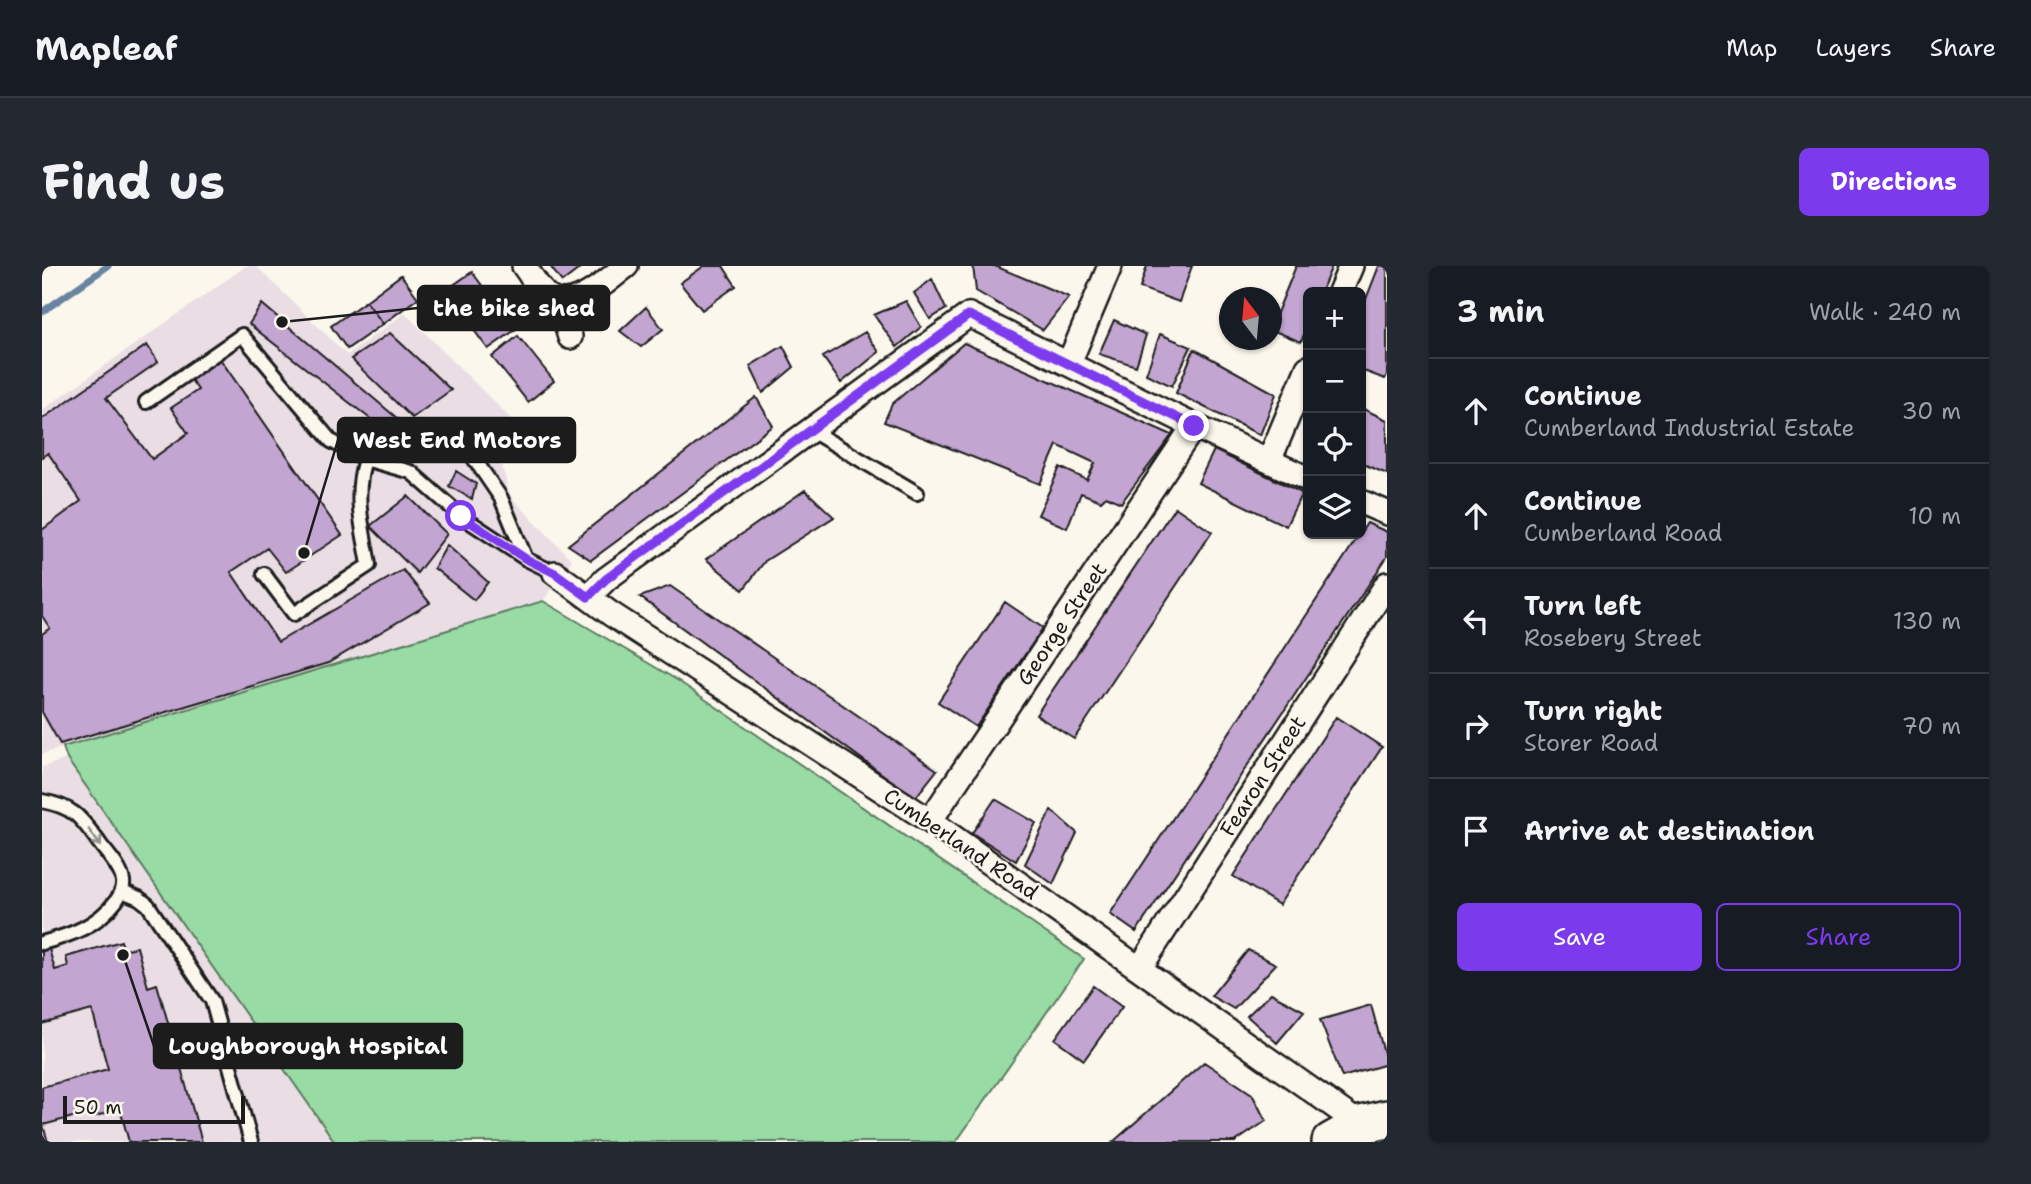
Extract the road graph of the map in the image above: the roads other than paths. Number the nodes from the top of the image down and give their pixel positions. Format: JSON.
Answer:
{"nodes":[{"id":1,"x":524,"y":266,"type":"edge"},
{"id":2,"x":626,"y":266,"type":"edge"},
{"id":3,"x":1110,"y":266,"type":"edge"},
{"id":4,"x":1351,"y":266,"type":"edge"},
{"id":5,"x":1342,"y":287,"type":"edge"},
{"id":6,"x":565,"y":302,"type":"junction"},
{"id":7,"x":570,"y":337,"type":"dead end"},
{"id":8,"x":1069,"y":363,"type":"junction"},
{"id":9,"x":1303,"y":380,"type":"edge"},
{"id":10,"x":146,"y":402,"type":"dead end"},
{"id":11,"x":1194,"y":426,"type":"junction"},
{"id":12,"x":810,"y":430,"type":"junction"},
{"id":13,"x":458,"y":435,"type":"dead end"},
{"id":14,"x":365,"y":459,"type":"junction"},
{"id":15,"x":1269,"y":461,"type":"junction"},
{"id":16,"x":1303,"y":477,"type":"edge"},
{"id":17,"x":917,"y":493,"type":"dead end"},
{"id":18,"x":1366,"y":504,"type":"edge"},
{"id":19,"x":1387,"y":513,"type":"edge"},
{"id":20,"x":526,"y":559,"type":"junction"},
{"id":21,"x":555,"y":573,"type":"joint"},
{"id":22,"x":264,"y":574,"type":"dead end"},
{"id":23,"x":1387,"y":584,"type":"edge"},
{"id":24,"x":588,"y":597,"type":"junction"},
{"id":25,"x":42,"y":801,"type":"edge"},
{"id":26,"x":930,"y":821,"type":"junction"},
{"id":27,"x":122,"y":891,"type":"junction"},
{"id":28,"x":42,"y":943,"type":"edge"},
{"id":29,"x":1140,"y":968,"type":"junction"},
{"id":30,"x":1360,"y":1129,"type":"edge"},
{"id":31,"x":251,"y":1142,"type":"edge"}],
"edges":[{"from":1,"to":6,"type":"street"},
{"from":2,"to":6,"type":"street"},
{"from":3,"to":8,"type":"street"},
{"from":4,"to":5,"type":"street"},
{"from":6,"to":7,"type":"street"},
{"from":8,"to":11,"type":"street"},
{"from":8,"to":12,"type":"street"},
{"from":9,"to":15,"type":"street"},
{"from":10,"to":14,"type":"lane"},
{"from":11,"to":15,"type":"street"},
{"from":11,"to":26,"type":"street","name":"George Street"},
{"from":12,"to":17,"type":"lane"},
{"from":12,"to":24,"type":"street"},
{"from":13,"to":20,"type":"lane"},
{"from":14,"to":20,"type":"lane"},
{"from":14,"to":22,"type":"lane"},
{"from":15,"to":16,"type":"street"},
{"from":18,"to":19,"type":"street"},
{"from":20,"to":21,"type":"lane"},
{"from":21,"to":24,"type":"street","name":"Cumberland Road"},
{"from":23,"to":29,"type":"street","name":"Fearon Street"},
{"from":24,"to":26,"type":"street","name":"Cumberland Road"},
{"from":25,"to":27,"type":"lane","one_way":true},
{"from":26,"to":29,"type":"street","name":"Cumberland Road"},
{"from":27,"to":28,"type":"lane"},
{"from":27,"to":31,"type":"lane"},
{"from":29,"to":30,"type":"street","name":"Cumberland Road"}]}
